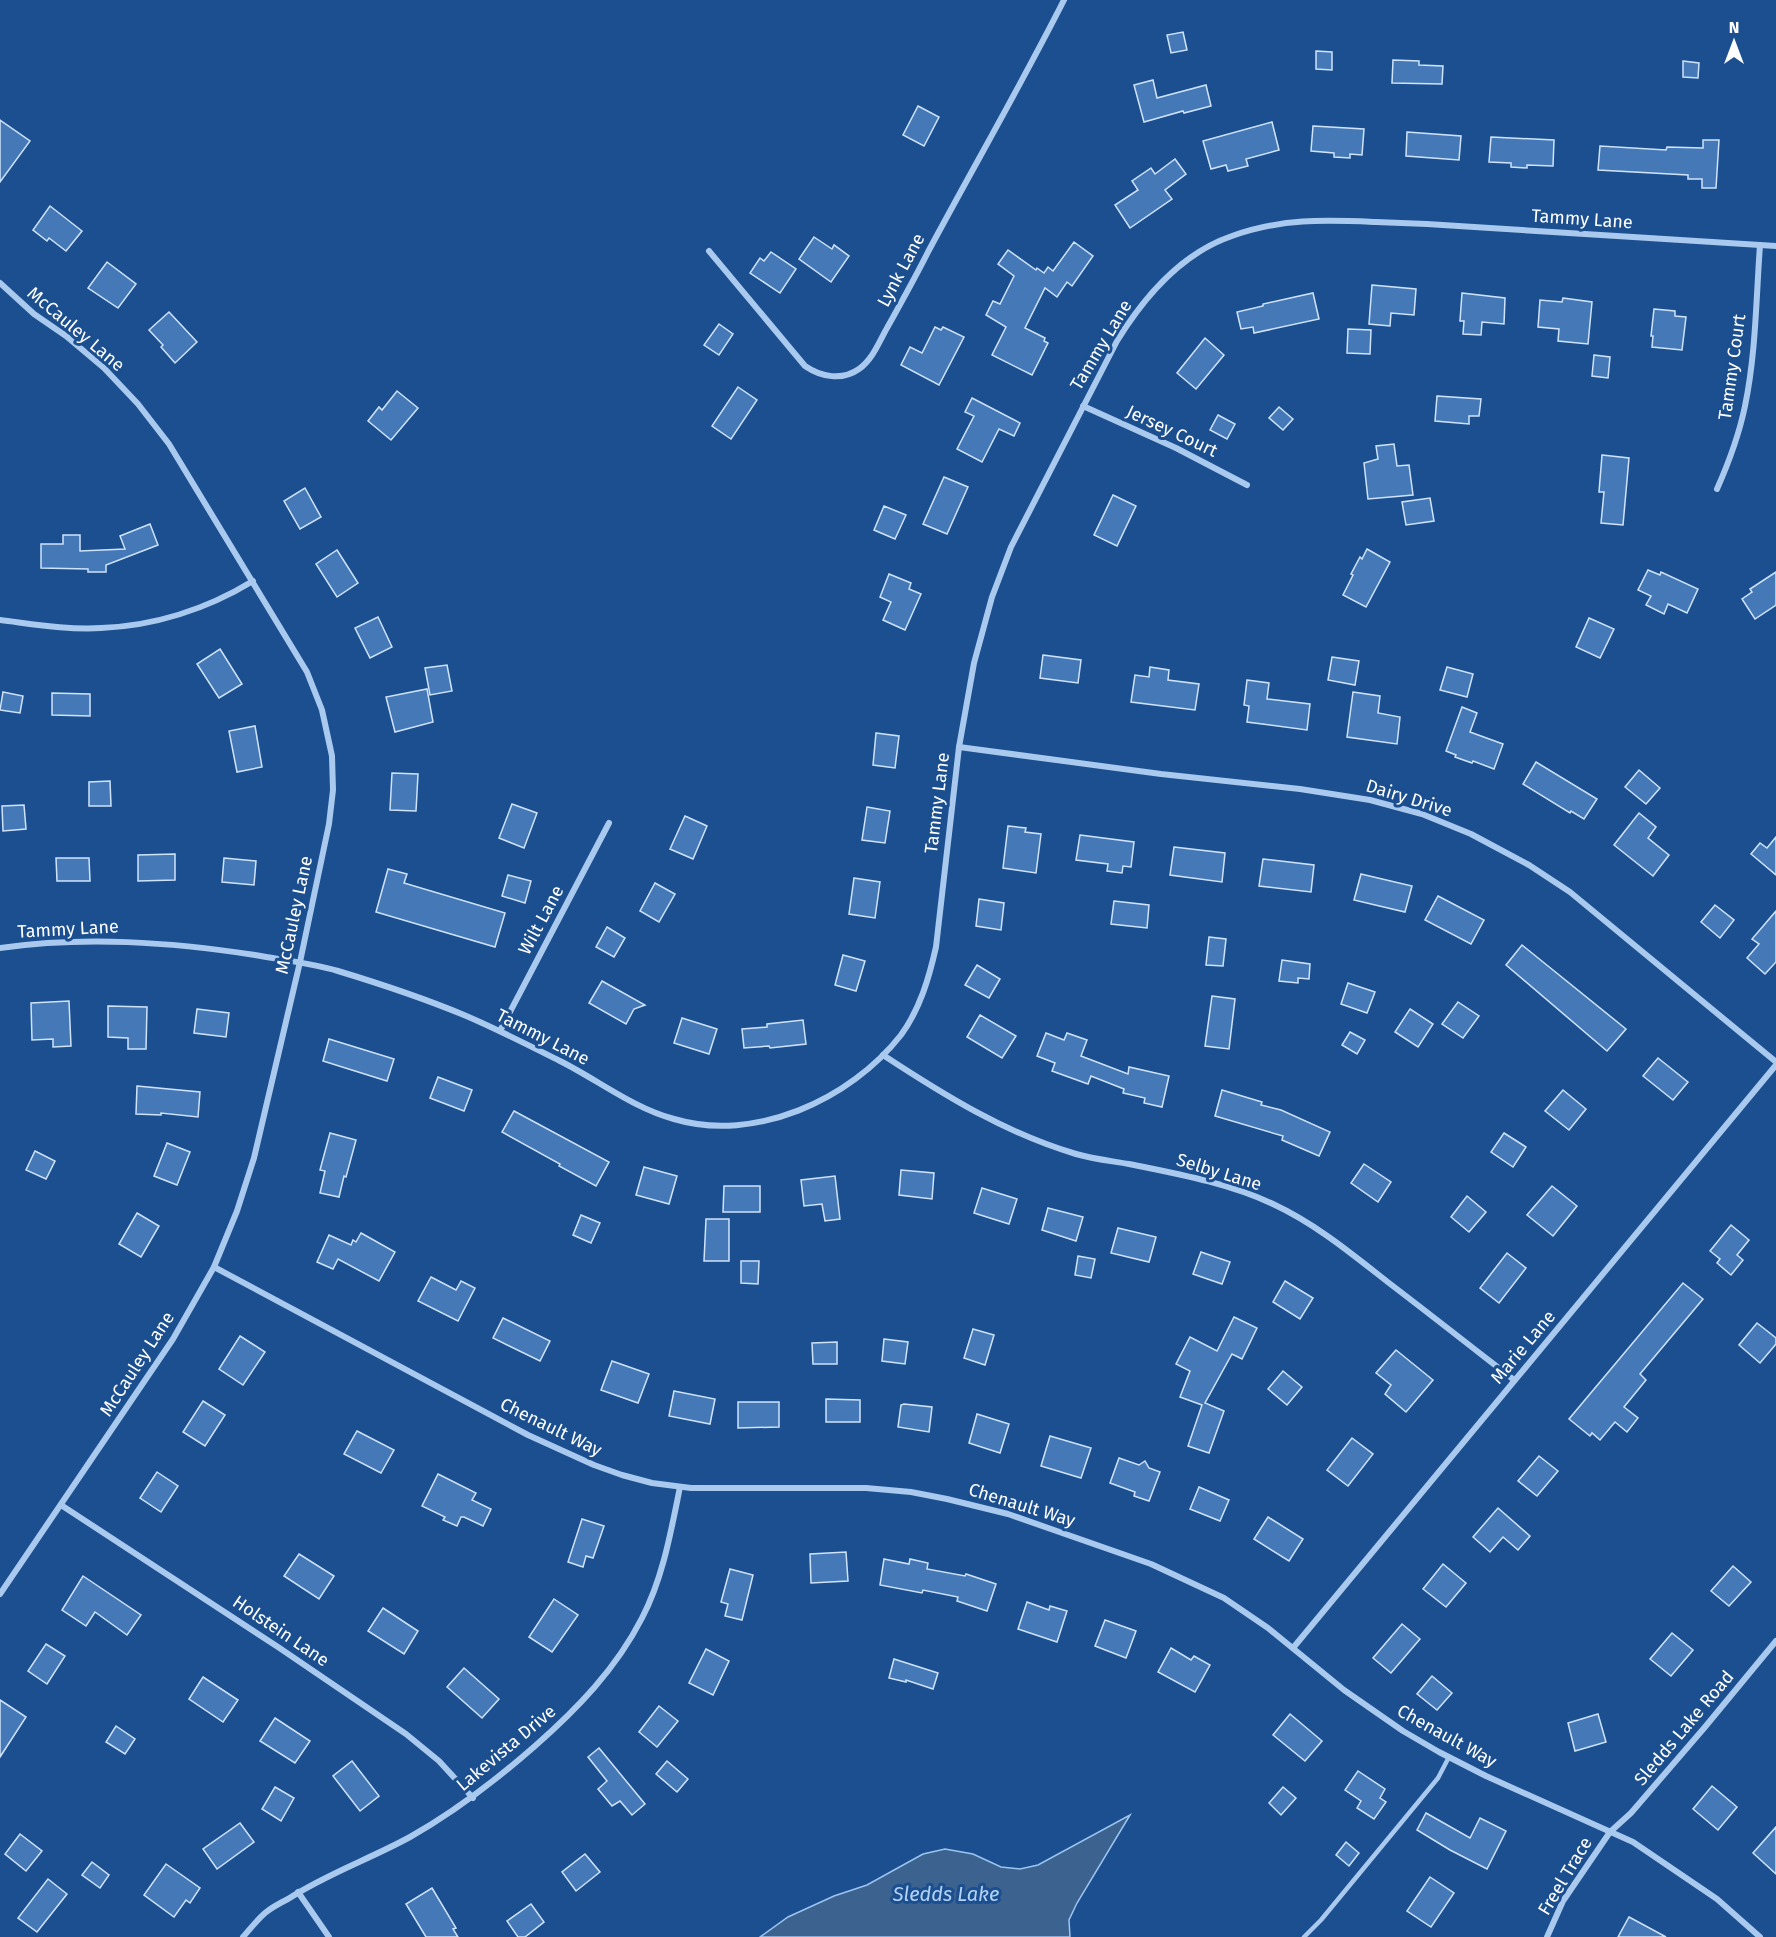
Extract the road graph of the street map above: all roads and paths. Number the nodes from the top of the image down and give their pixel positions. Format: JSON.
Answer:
{"nodes":[{"id":1,"x":1064,"y":0,"type":"edge"},
{"id":2,"x":1760,"y":245,"type":"junction"},
{"id":3,"x":1776,"y":246,"type":"edge"},
{"id":4,"x":709,"y":251,"type":"dead end"},
{"id":5,"x":0,"y":283,"type":"edge"},
{"id":6,"x":1083,"y":406,"type":"junction"},
{"id":7,"x":1246,"y":485,"type":"dead end"},
{"id":8,"x":1717,"y":489,"type":"dead end"},
{"id":9,"x":253,"y":581,"type":"junction"},
{"id":10,"x":0,"y":620,"type":"edge"},
{"id":11,"x":959,"y":747,"type":"junction"},
{"id":12,"x":609,"y":823,"type":"dead end"},
{"id":13,"x":0,"y":948,"type":"edge"},
{"id":14,"x":300,"y":962,"type":"junction"},
{"id":15,"x":500,"y":1031,"type":"junction"},
{"id":16,"x":883,"y":1055,"type":"junction"},
{"id":17,"x":1776,"y":1064,"type":"edge"},
{"id":18,"x":214,"y":1267,"type":"junction"},
{"id":19,"x":1514,"y":1380,"type":"junction"},
{"id":20,"x":680,"y":1487,"type":"junction"},
{"id":21,"x":61,"y":1505,"type":"junction"},
{"id":22,"x":0,"y":1594,"type":"edge"},
{"id":23,"x":1776,"y":1641,"type":"edge"},
{"id":24,"x":1293,"y":1648,"type":"junction"},
{"id":25,"x":1449,"y":1757,"type":"junction"},
{"id":26,"x":473,"y":1798,"type":"junction"},
{"id":27,"x":1611,"y":1832,"type":"junction"},
{"id":28,"x":298,"y":1892,"type":"junction"},
{"id":29,"x":243,"y":1937,"type":"edge"},
{"id":30,"x":329,"y":1937,"type":"edge"},
{"id":31,"x":1304,"y":1937,"type":"edge"},
{"id":32,"x":1547,"y":1937,"type":"edge"},
{"id":33,"x":1760,"y":1937,"type":"edge"}],
"edges":[{"from":1,"to":4,"type":"street","name":"Lynk Lane"},
{"from":2,"to":3,"type":"street","name":"Tammy Lane"},
{"from":2,"to":6,"type":"street","name":"Tammy Lane"},
{"from":2,"to":8,"type":"street","name":"Tammy Court"},
{"from":5,"to":9,"type":"street","name":"McCauley Lane"},
{"from":6,"to":7,"type":"street","name":"Jersey Court"},
{"from":6,"to":11,"type":"street","name":"Tammy Lane"},
{"from":9,"to":10,"type":"street"},
{"from":9,"to":14,"type":"street","name":"McCauley Lane"},
{"from":11,"to":16,"type":"street","name":"Tammy Lane"},
{"from":11,"to":17,"type":"street","name":"Dairy Drive"},
{"from":12,"to":15,"type":"street","name":"Wilt Lane"},
{"from":13,"to":14,"type":"street","name":"Tammy Lane"},
{"from":14,"to":15,"type":"street","name":"Tammy Lane"},
{"from":14,"to":18,"type":"street","name":"McCauley Lane"},
{"from":15,"to":16,"type":"street","name":"Tammy Lane"},
{"from":16,"to":19,"type":"street","name":"Selby Lane"},
{"from":17,"to":19,"type":"street","name":"Marie Lane"},
{"from":18,"to":20,"type":"street","name":"Chenault Way"},
{"from":18,"to":21,"type":"street","name":"McCauley Lane"},
{"from":19,"to":24,"type":"street","name":"Marie Lane"},
{"from":20,"to":24,"type":"street","name":"Chenault Way"},
{"from":20,"to":26,"type":"street","name":"Lakevista Drive"},
{"from":21,"to":22,"type":"street","name":"McCauley Lane"},
{"from":21,"to":26,"type":"street","name":"Holstein Lane"},
{"from":23,"to":27,"type":"street","name":"Sledds Lake Road"},
{"from":24,"to":25,"type":"street","name":"Chenault Way"},
{"from":25,"to":27,"type":"street","name":"Chenault Way"},
{"from":25,"to":31,"type":"lane"},
{"from":26,"to":28,"type":"street","name":"Lakevista Drive"},
{"from":27,"to":32,"type":"street","name":"Freel Trace"},
{"from":27,"to":33,"type":"street","name":"Chenault Way"},
{"from":28,"to":29,"type":"street","name":"Lakevista Drive"},
{"from":28,"to":30,"type":"street"}]}
